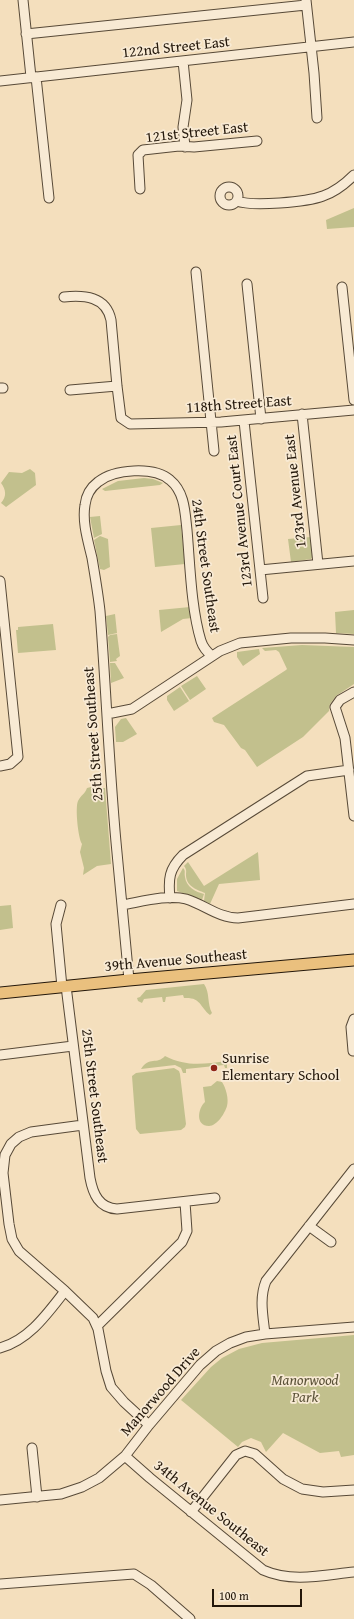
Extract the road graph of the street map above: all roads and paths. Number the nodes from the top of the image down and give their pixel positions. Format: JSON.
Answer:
{"nodes":[{"id":1,"x":23,"y":0,"type":"edge"},
{"id":2,"x":306,"y":3,"type":"edge"},
{"id":3,"x":26,"y":34,"type":"junction"},
{"id":4,"x":354,"y":42,"type":"edge"},
{"id":5,"x":311,"y":47,"type":"junction"},
{"id":6,"x":183,"y":61,"type":"junction"},
{"id":7,"x":33,"y":77,"type":"junction"},
{"id":8,"x":0,"y":81,"type":"edge"},
{"id":9,"x":317,"y":118,"type":"dead end"},
{"id":10,"x":258,"y":141,"type":"dead end"},
{"id":11,"x":185,"y":147,"type":"junction"},
{"id":12,"x":354,"y":175,"type":"edge"},
{"id":13,"x":140,"y":189,"type":"dead end"},
{"id":14,"x":49,"y":198,"type":"dead end"},
{"id":15,"x":237,"y":201,"type":"dead end"},
{"id":16,"x":196,"y":272,"type":"dead end"},
{"id":17,"x":247,"y":284,"type":"dead end"},
{"id":18,"x":342,"y":287,"type":"dead end"},
{"id":19,"x":64,"y":297,"type":"dead end"},
{"id":20,"x":117,"y":386,"type":"junction"},
{"id":21,"x":70,"y":390,"type":"dead end"},
{"id":22,"x":354,"y":400,"type":"edge"},
{"id":23,"x":354,"y":410,"type":"edge"},
{"id":24,"x":302,"y":414,"type":"junction"},
{"id":25,"x":261,"y":419,"type":"junction"},
{"id":26,"x":244,"y":421,"type":"junction"},
{"id":27,"x":211,"y":423,"type":"junction"},
{"id":28,"x":214,"y":451,"type":"dead end"},
{"id":29,"x":90,"y":489,"type":"joint"},
{"id":30,"x":354,"y":561,"type":"edge"},
{"id":31,"x":318,"y":564,"type":"junction"},
{"id":32,"x":260,"y":570,"type":"junction"},
{"id":33,"x":0,"y":582,"type":"edge"},
{"id":34,"x":263,"y":598,"type":"dead end"},
{"id":35,"x":354,"y":640,"type":"edge"},
{"id":36,"x":212,"y":656,"type":"junction"},
{"id":37,"x":5,"y":673,"type":"edge"},
{"id":38,"x":354,"y":692,"type":"edge"},
{"id":39,"x":107,"y":714,"type":"junction"},
{"id":40,"x":0,"y":766,"type":"edge"},
{"id":41,"x":349,"y":770,"type":"junction"},
{"id":42,"x":354,"y":816,"type":"edge"},
{"id":43,"x":170,"y":898,"type":"junction"},
{"id":44,"x":122,"y":904,"type":"junction"},
{"id":45,"x":354,"y":904,"type":"edge"},
{"id":46,"x":61,"y":905,"type":"dead end"},
{"id":47,"x":354,"y":960,"type":"edge"},
{"id":48,"x":129,"y":980,"type":"junction"},
{"id":49,"x":64,"y":987,"type":"junction"},
{"id":50,"x":0,"y":993,"type":"edge"},
{"id":51,"x":354,"y":1019,"type":"edge"},
{"id":52,"x":73,"y":1046,"type":"junction"},
{"id":53,"x":353,"y":1051,"type":"dead end"},
{"id":54,"x":0,"y":1055,"type":"edge"},
{"id":55,"x":83,"y":1125,"type":"junction"},
{"id":56,"x":354,"y":1169,"type":"edge"},
{"id":57,"x":215,"y":1198,"type":"dead end"},
{"id":58,"x":185,"y":1202,"type":"junction"},
{"id":59,"x":309,"y":1226,"type":"junction"},
{"id":60,"x":331,"y":1242,"type":"dead end"},
{"id":61,"x":65,"y":1291,"type":"junction"},
{"id":62,"x":97,"y":1326,"type":"junction"},
{"id":63,"x":354,"y":1327,"type":"edge"},
{"id":64,"x":265,"y":1334,"type":"junction"},
{"id":65,"x":0,"y":1348,"type":"edge"},
{"id":66,"x":149,"y":1425,"type":"junction"},
{"id":67,"x":32,"y":1448,"type":"dead end"},
{"id":68,"x":125,"y":1456,"type":"junction"},
{"id":69,"x":354,"y":1490,"type":"edge"},
{"id":70,"x":37,"y":1497,"type":"junction"},
{"id":71,"x":0,"y":1500,"type":"edge"},
{"id":72,"x":191,"y":1512,"type":"junction"},
{"id":73,"x":354,"y":1572,"type":"edge"},
{"id":74,"x":0,"y":1584,"type":"edge"},
{"id":75,"x":189,"y":1619,"type":"edge"}],
"edges":[{"from":1,"to":3,"type":"street"},
{"from":2,"to":3,"type":"street"},
{"from":2,"to":5,"type":"street"},
{"from":3,"to":7,"type":"street"},
{"from":4,"to":5,"type":"street","name":"122nd Street East"},
{"from":5,"to":6,"type":"street","name":"122nd Street East"},
{"from":5,"to":9,"type":"street"},
{"from":6,"to":7,"type":"street","name":"122nd Street East"},
{"from":6,"to":11,"type":"street"},
{"from":7,"to":8,"type":"street","name":"122nd Street East"},
{"from":7,"to":14,"type":"street"},
{"from":10,"to":11,"type":"street","name":"121st Street East"},
{"from":11,"to":13,"type":"street","name":"121st Street East"},
{"from":12,"to":15,"type":"street"},
{"from":16,"to":27,"type":"street"},
{"from":17,"to":25,"type":"street"},
{"from":18,"to":22,"type":"street"},
{"from":19,"to":20,"type":"street"},
{"from":20,"to":21,"type":"street"},
{"from":20,"to":27,"type":"street","name":"118th Street East"},
{"from":23,"to":24,"type":"street","name":"118th Street East"},
{"from":24,"to":25,"type":"street","name":"118th Street East"},
{"from":24,"to":31,"type":"street","name":"123rd Avenue East"},
{"from":25,"to":26,"type":"street","name":"118th Street East"},
{"from":26,"to":27,"type":"street","name":"118th Street East"},
{"from":26,"to":32,"type":"street","name":"123rd Avenue Court East"},
{"from":27,"to":28,"type":"street"},
{"from":29,"to":36,"type":"street","name":"24th Street Southeast"},
{"from":29,"to":39,"type":"street","name":"25th Street Southeast"},
{"from":30,"to":31,"type":"street"},
{"from":31,"to":32,"type":"street"},
{"from":32,"to":34,"type":"street","name":"123rd Avenue Court East"},
{"from":33,"to":37,"type":"street"},
{"from":35,"to":36,"type":"street"},
{"from":36,"to":39,"type":"street"},
{"from":37,"to":40,"type":"street"},
{"from":38,"to":41,"type":"street"},
{"from":39,"to":44,"type":"street","name":"25th Street Southeast"},
{"from":41,"to":42,"type":"street"},
{"from":41,"to":43,"type":"street"},
{"from":43,"to":44,"type":"street"},
{"from":43,"to":45,"type":"street"},
{"from":44,"to":48,"type":"street","name":"25th Street Southeast"},
{"from":46,"to":49,"type":"street","name":"25th Street Southeast"},
{"from":47,"to":48,"type":"main road","name":"39th Avenue Southeast"},
{"from":48,"to":49,"type":"main road","name":"39th Avenue Southeast"},
{"from":49,"to":50,"type":"main road","name":"39th Avenue Southeast"},
{"from":49,"to":52,"type":"street","name":"25th Street Southeast"},
{"from":51,"to":53,"type":"street"},
{"from":52,"to":54,"type":"street"},
{"from":52,"to":55,"type":"street","name":"25th Street Southeast"},
{"from":55,"to":58,"type":"street","name":"25th Street Southeast"},
{"from":55,"to":61,"type":"street"},
{"from":56,"to":59,"type":"street"},
{"from":57,"to":58,"type":"street"},
{"from":58,"to":62,"type":"street"},
{"from":59,"to":60,"type":"street"},
{"from":59,"to":64,"type":"street"},
{"from":61,"to":62,"type":"street"},
{"from":61,"to":65,"type":"street"},
{"from":62,"to":66,"type":"street"},
{"from":63,"to":64,"type":"street","name":"Manorwood Drive"},
{"from":64,"to":66,"type":"street","name":"Manorwood Drive"},
{"from":66,"to":68,"type":"street","name":"Manorwood Drive"},
{"from":67,"to":70,"type":"street"},
{"from":68,"to":70,"type":"street","name":"Manorwood Drive"},
{"from":68,"to":72,"type":"street","name":"34th Avenue Southeast"},
{"from":69,"to":72,"type":"street"},
{"from":70,"to":71,"type":"street","name":"Manorwood Drive"},
{"from":72,"to":73,"type":"street","name":"34th Avenue Southeast"},
{"from":74,"to":75,"type":"street"}]}
